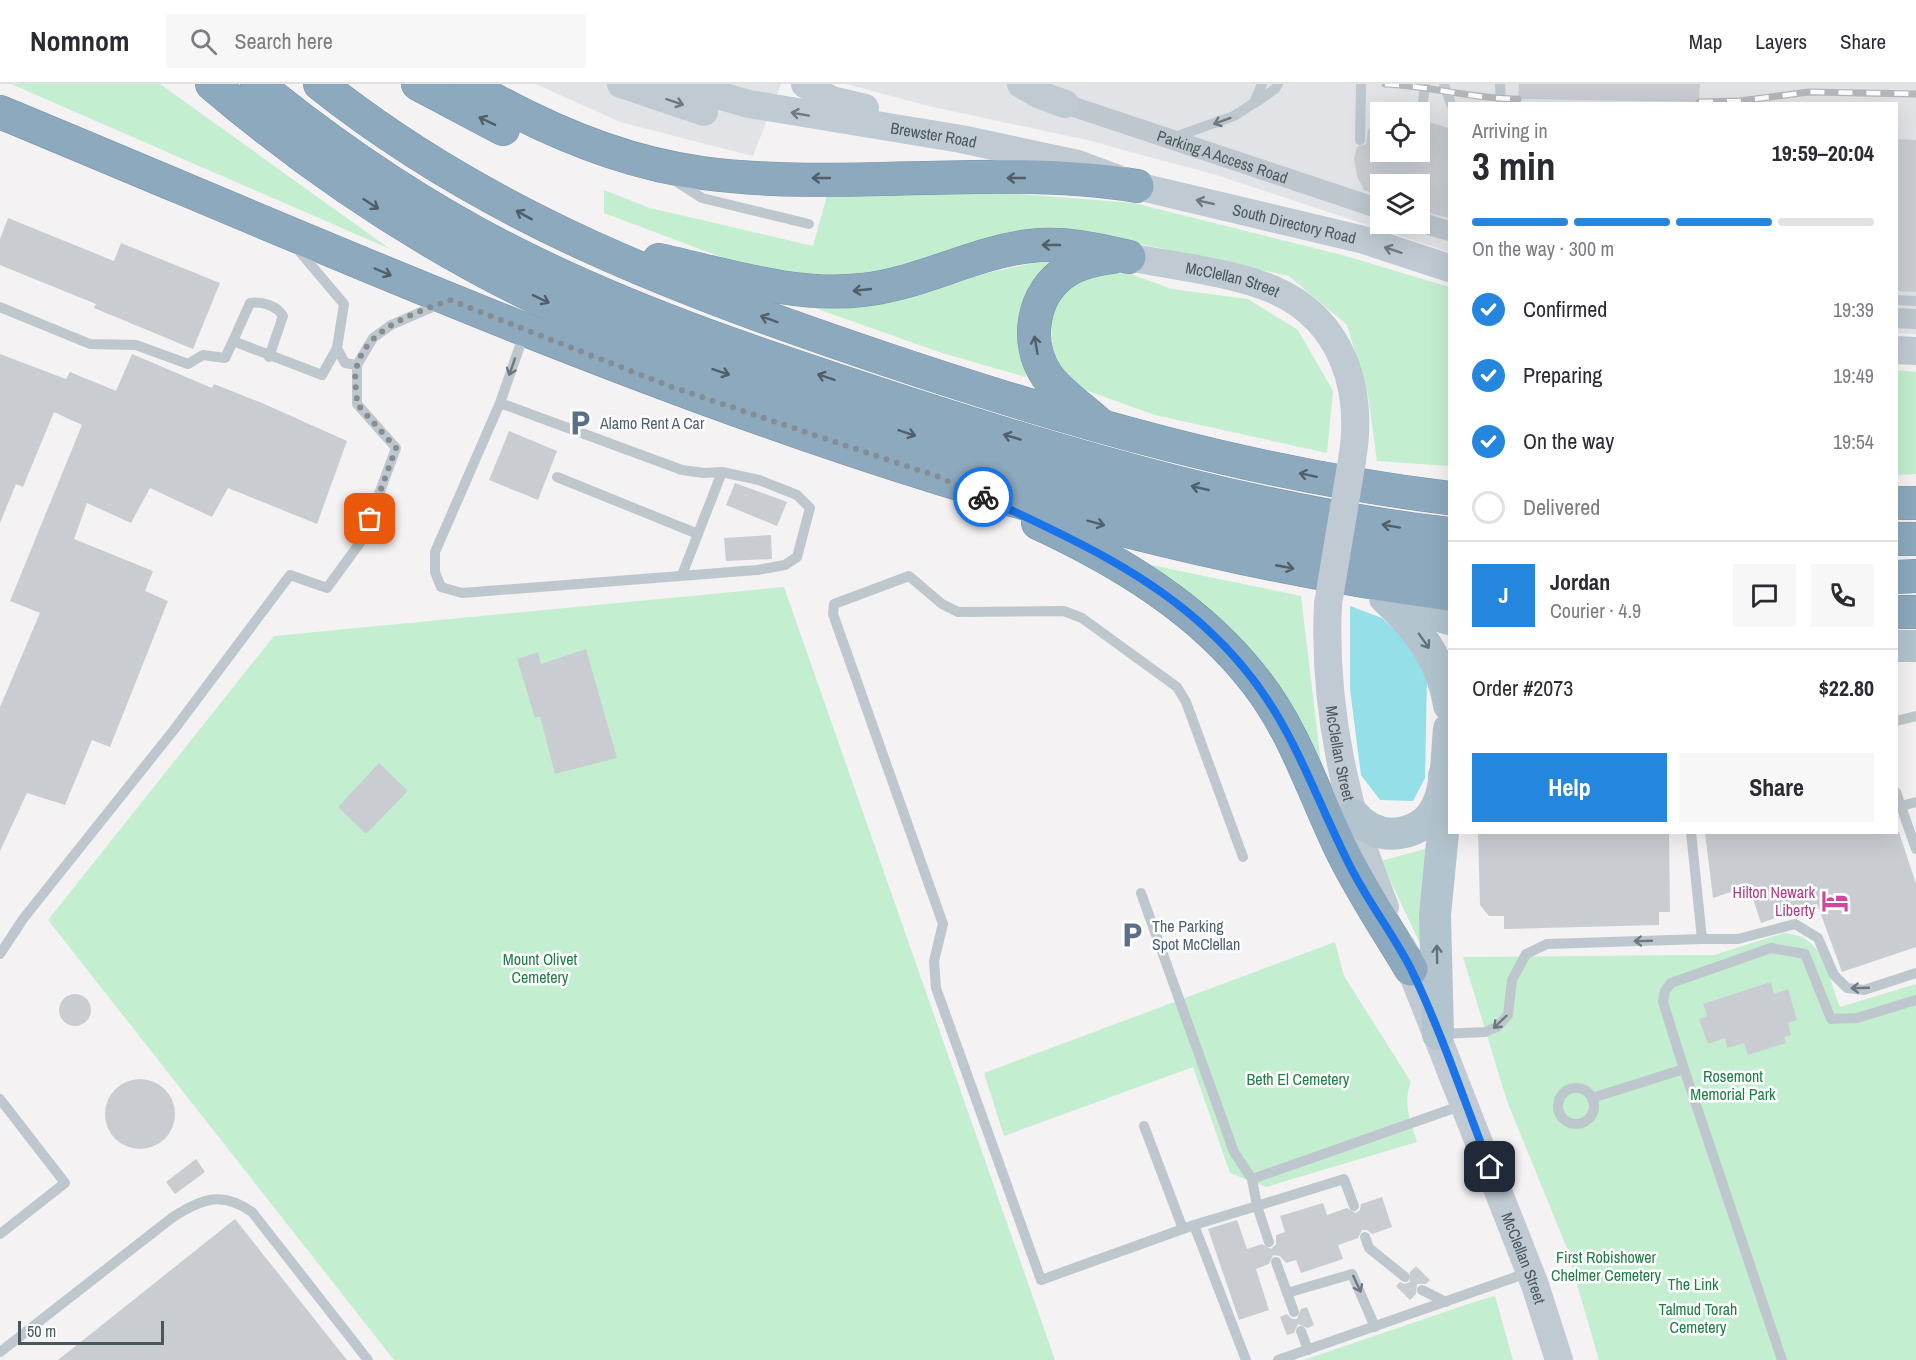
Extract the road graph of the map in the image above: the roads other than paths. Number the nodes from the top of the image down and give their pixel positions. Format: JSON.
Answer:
{"nodes":[{"id":1,"x":188,"y":84,"type":"edge"},
{"id":2,"x":212,"y":84,"type":"edge"},
{"id":3,"x":257,"y":84,"type":"edge"},
{"id":4,"x":321,"y":84,"type":"edge"},
{"id":5,"x":418,"y":84,"type":"edge"},
{"id":6,"x":466,"y":84,"type":"edge"},
{"id":7,"x":621,"y":84,"type":"edge"},
{"id":8,"x":679,"y":84,"type":"edge"},
{"id":9,"x":805,"y":84,"type":"edge"},
{"id":10,"x":1021,"y":84,"type":"edge"},
{"id":11,"x":1044,"y":84,"type":"edge"},
{"id":12,"x":1262,"y":84,"type":"edge"},
{"id":13,"x":1278,"y":84,"type":"edge"},
{"id":14,"x":1361,"y":84,"type":"edge"},
{"id":15,"x":1425,"y":84,"type":"edge"},
{"id":16,"x":1444,"y":84,"type":"edge"},
{"id":17,"x":1500,"y":84,"type":"edge"},
{"id":18,"x":0,"y":88,"type":"edge"},
{"id":19,"x":727,"y":91,"type":"edge"},
{"id":20,"x":1423,"y":102,"type":"edge"},
{"id":21,"x":1449,"y":102,"type":"edge"},
{"id":22,"x":1501,"y":102,"type":"edge"},
{"id":23,"x":1254,"y":103,"type":"junction"},
{"id":24,"x":1065,"y":104,"type":"junction"},
{"id":25,"x":12,"y":121,"type":"edge"},
{"id":26,"x":961,"y":139,"type":"junction"},
{"id":27,"x":1167,"y":140,"type":"junction"},
{"id":28,"x":1360,"y":140,"type":"dead end"},
{"id":29,"x":643,"y":161,"type":"junction"},
{"id":30,"x":322,"y":171,"type":"junction"},
{"id":31,"x":1137,"y":186,"type":"junction"},
{"id":32,"x":1370,"y":206,"type":"edge"},
{"id":33,"x":809,"y":224,"type":"dead end"},
{"id":34,"x":1430,"y":225,"type":"edge"},
{"id":35,"x":278,"y":227,"type":"junction"},
{"id":36,"x":1448,"y":231,"type":"edge"},
{"id":37,"x":576,"y":242,"type":"junction"},
{"id":38,"x":1129,"y":257,"type":"junction"},
{"id":39,"x":1448,"y":268,"type":"edge"},
{"id":40,"x":450,"y":300,"type":"junction"},
{"id":41,"x":1898,"y":300,"type":"edge"},
{"id":42,"x":1916,"y":301,"type":"edge"},
{"id":43,"x":0,"y":307,"type":"edge"},
{"id":44,"x":1898,"y":318,"type":"edge"},
{"id":45,"x":1916,"y":319,"type":"edge"},
{"id":46,"x":525,"y":331,"type":"junction"},
{"id":47,"x":233,"y":341,"type":"junction"},
{"id":48,"x":337,"y":348,"type":"junction"},
{"id":49,"x":1898,"y":350,"type":"edge"},
{"id":50,"x":1916,"y":351,"type":"edge"},
{"id":51,"x":269,"y":357,"type":"junction"},
{"id":52,"x":357,"y":365,"type":"junction"},
{"id":53,"x":500,"y":403,"type":"junction"},
{"id":54,"x":1104,"y":428,"type":"junction"},
{"id":55,"x":722,"y":472,"type":"junction"},
{"id":56,"x":557,"y":477,"type":"dead end"},
{"id":57,"x":939,"y":477,"type":"junction"},
{"id":58,"x":1448,"y":498,"type":"edge"},
{"id":59,"x":1898,"y":503,"type":"edge"},
{"id":60,"x":1916,"y":503,"type":"edge"},
{"id":61,"x":698,"y":534,"type":"junction"},
{"id":62,"x":1448,"y":534,"type":"edge"},
{"id":63,"x":1916,"y":539,"type":"edge"},
{"id":64,"x":1898,"y":540,"type":"edge"},
{"id":65,"x":1448,"y":564,"type":"edge"},
{"id":66,"x":682,"y":575,"type":"junction"},
{"id":67,"x":1916,"y":576,"type":"edge"},
{"id":68,"x":1898,"y":577,"type":"edge"},
{"id":69,"x":1350,"y":578,"type":"junction"},
{"id":70,"x":1448,"y":594,"type":"edge"},
{"id":71,"x":1385,"y":598,"type":"junction"},
{"id":72,"x":1898,"y":612,"type":"edge"},
{"id":73,"x":1916,"y":612,"type":"edge"},
{"id":74,"x":1448,"y":619,"type":"edge"},
{"id":75,"x":1898,"y":646,"type":"edge"},
{"id":76,"x":1916,"y":646,"type":"edge"},
{"id":77,"x":1448,"y":700,"type":"edge"},
{"id":78,"x":1916,"y":716,"type":"edge"},
{"id":79,"x":1898,"y":720,"type":"edge"},
{"id":80,"x":1448,"y":738,"type":"edge"},
{"id":81,"x":1444,"y":776,"type":"junction"},
{"id":82,"x":1898,"y":798,"type":"edge"},
{"id":83,"x":1916,"y":802,"type":"edge"},
{"id":84,"x":1901,"y":806,"type":"junction"},
{"id":85,"x":1354,"y":815,"type":"junction"},
{"id":86,"x":1911,"y":815,"type":"edge"},
{"id":87,"x":1913,"y":828,"type":"edge"},
{"id":88,"x":1691,"y":834,"type":"edge"},
{"id":89,"x":1916,"y":849,"type":"edge"},
{"id":90,"x":1243,"y":857,"type":"dead end"},
{"id":91,"x":1141,"y":893,"type":"dead end"},
{"id":92,"x":1702,"y":939,"type":"junction"},
{"id":93,"x":0,"y":954,"type":"edge"},
{"id":94,"x":1411,"y":969,"type":"junction"},
{"id":95,"x":1916,"y":973,"type":"edge"},
{"id":96,"x":1916,"y":1000,"type":"edge"},
{"id":97,"x":1438,"y":1034,"type":"junction"},
{"id":98,"x":1684,"y":1069,"type":"junction"},
{"id":99,"x":1592,"y":1098,"type":"dead end"},
{"id":100,"x":1,"y":1102,"type":"edge"},
{"id":101,"x":1465,"y":1104,"type":"junction"},
{"id":102,"x":1144,"y":1126,"type":"dead end"},
{"id":103,"x":1252,"y":1179,"type":"junction"},
{"id":104,"x":1257,"y":1206,"type":"junction"},
{"id":105,"x":1354,"y":1206,"type":"dead end"},
{"id":106,"x":1188,"y":1227,"type":"junction"},
{"id":107,"x":0,"y":1234,"type":"edge"},
{"id":108,"x":1365,"y":1237,"type":"dead end"},
{"id":109,"x":1269,"y":1242,"type":"dead end"},
{"id":110,"x":1276,"y":1262,"type":"dead end"},
{"id":111,"x":1530,"y":1272,"type":"junction"},
{"id":112,"x":1405,"y":1276,"type":"dead end"},
{"id":113,"x":1422,"y":1290,"type":"dead end"},
{"id":114,"x":1287,"y":1293,"type":"junction"},
{"id":115,"x":1446,"y":1302,"type":"junction"},
{"id":116,"x":1294,"y":1312,"type":"dead end"},
{"id":117,"x":1375,"y":1327,"type":"junction"},
{"id":118,"x":1301,"y":1331,"type":"dead end"},
{"id":119,"x":1308,"y":1350,"type":"junction"},
{"id":120,"x":0,"y":1352,"type":"edge"},
{"id":121,"x":368,"y":1360,"type":"edge"},
{"id":122,"x":1246,"y":1360,"type":"edge"},
{"id":123,"x":1278,"y":1360,"type":"edge"},
{"id":124,"x":1559,"y":1360,"type":"edge"},
{"id":125,"x":1782,"y":1360,"type":"edge"}],
"edges":[{"from":1,"to":30,"type":"highway"},
{"from":2,"to":30,"type":"highway"},
{"from":62,"to":3,"type":"highway","one_way":true},
{"from":37,"to":4,"type":"highway","one_way":true},
{"from":29,"to":5,"type":"highway","one_way":true},
{"from":6,"to":29,"type":"highway"},
{"from":7,"to":19,"type":"main road","one_way":true},
{"from":8,"to":19,"type":"main road","name":"Brewster Road"},
{"from":9,"to":26,"type":"main road"},
{"from":10,"to":24,"type":"main road","name":"Parking A Access Road"},
{"from":11,"to":24,"type":"main road","name":"Parking A Access Road"},
{"from":12,"to":23,"type":"lane"},
{"from":13,"to":23,"type":"lane"},
{"from":14,"to":28,"type":"lane"},
{"from":15,"to":20,"type":"lane"},
{"from":16,"to":21,"type":"lane"},
{"from":17,"to":22,"type":"lane"},
{"from":18,"to":35,"type":"highway"},
{"from":26,"to":19,"type":"main road","name":"Brewster Road","one_way":true},
{"from":23,"to":27,"type":"lane","one_way":true},
{"from":24,"to":27,"type":"street","name":"Parking A Access Road"},
{"from":25,"to":35,"type":"highway"},
{"from":26,"to":31,"type":"main road","name":"Brewster Road"},
{"from":27,"to":32,"type":"street","name":"Parking A Access Road"},
{"from":31,"to":29,"type":"highway","one_way":true},
{"from":29,"to":33,"type":"lane"},
{"from":30,"to":65,"type":"highway","one_way":true},
{"from":39,"to":31,"type":"main road","name":"South Directory Road","one_way":true},
{"from":34,"to":36,"type":"street"},
{"from":35,"to":40,"type":"highway","one_way":true},
{"from":35,"to":48,"type":"lane"},
{"from":38,"to":37,"type":"highway","one_way":true},
{"from":54,"to":37,"type":"highway","one_way":true},
{"from":54,"to":38,"type":"highway","one_way":true},
{"from":38,"to":85,"type":"main road","name":"McClellan Street","bridge":true},
{"from":40,"to":46,"type":"highway"},
{"from":40,"to":52,"type":"lane"},
{"from":41,"to":42,"type":"lane"},
{"from":43,"to":47,"type":"lane"},
{"from":44,"to":45,"type":"street"},
{"from":46,"to":53,"type":"lane","one_way":true},
{"from":46,"to":57,"type":"highway"},
{"from":47,"to":51,"type":"lane"},
{"from":47,"to":51,"type":"lane"},
{"from":48,"to":51,"type":"lane"},
{"from":48,"to":52,"type":"lane"},
{"from":49,"to":50,"type":"main road"},
{"from":52,"to":93,"type":"lane"},
{"from":53,"to":55,"type":"lane"},
{"from":53,"to":66,"type":"lane"},
{"from":58,"to":54,"type":"highway","one_way":true},
{"from":55,"to":61,"type":"lane"},
{"from":55,"to":66,"type":"lane"},
{"from":56,"to":61,"type":"lane"},
{"from":57,"to":69,"type":"highway","one_way":true},
{"from":57,"to":94,"type":"highway"},
{"from":59,"to":60,"type":"highway"},
{"from":61,"to":66,"type":"lane"},
{"from":63,"to":64,"type":"highway"},
{"from":67,"to":68,"type":"highway"},
{"from":69,"to":70,"type":"highway"},
{"from":69,"to":71,"type":"main road"},
{"from":71,"to":74,"type":"main road"},
{"from":71,"to":77,"type":"main road","one_way":true},
{"from":72,"to":73,"type":"highway"},
{"from":75,"to":76,"type":"main road"},
{"from":78,"to":79,"type":"lane"},
{"from":80,"to":81,"type":"main road"},
{"from":81,"to":85,"type":"main road"},
{"from":97,"to":81,"type":"main road","one_way":true},
{"from":82,"to":84,"type":"lane"},
{"from":83,"to":84,"type":"lane"},
{"from":84,"to":86,"type":"lane"},
{"from":85,"to":94,"type":"main road","name":"McClellan Street"},
{"from":86,"to":87,"type":"lane"},
{"from":87,"to":89,"type":"lane"},
{"from":88,"to":92,"type":"lane"},
{"from":90,"to":106,"type":"lane"},
{"from":91,"to":103,"type":"lane"},
{"from":95,"to":92,"type":"lane","one_way":true},
{"from":92,"to":97,"type":"lane","one_way":true},
{"from":94,"to":97,"type":"main road","name":"McClellan Street"},
{"from":96,"to":98,"type":"lane"},
{"from":97,"to":101,"type":"main road","name":"McClellan Street"},
{"from":98,"to":99,"type":"lane"},
{"from":98,"to":125,"type":"lane"},
{"from":100,"to":107,"type":"lane"},
{"from":101,"to":103,"type":"lane"},
{"from":101,"to":111,"type":"main road","name":"McClellan Street"},
{"from":102,"to":106,"type":"lane"},
{"from":103,"to":104,"type":"lane"},
{"from":104,"to":105,"type":"lane"},
{"from":104,"to":106,"type":"lane"},
{"from":104,"to":109,"type":"lane"},
{"from":106,"to":122,"type":"lane"},
{"from":108,"to":112,"type":"lane"},
{"from":110,"to":114,"type":"lane"},
{"from":111,"to":115,"type":"lane"},
{"from":111,"to":124,"type":"main road","name":"McClellan Street"},
{"from":113,"to":115,"type":"lane"},
{"from":114,"to":116,"type":"lane"},
{"from":114,"to":117,"type":"lane","one_way":true},
{"from":115,"to":117,"type":"lane"},
{"from":117,"to":119,"type":"lane"},
{"from":118,"to":119,"type":"lane"},
{"from":119,"to":123,"type":"lane"},
{"from":120,"to":121,"type":"lane"}]}
